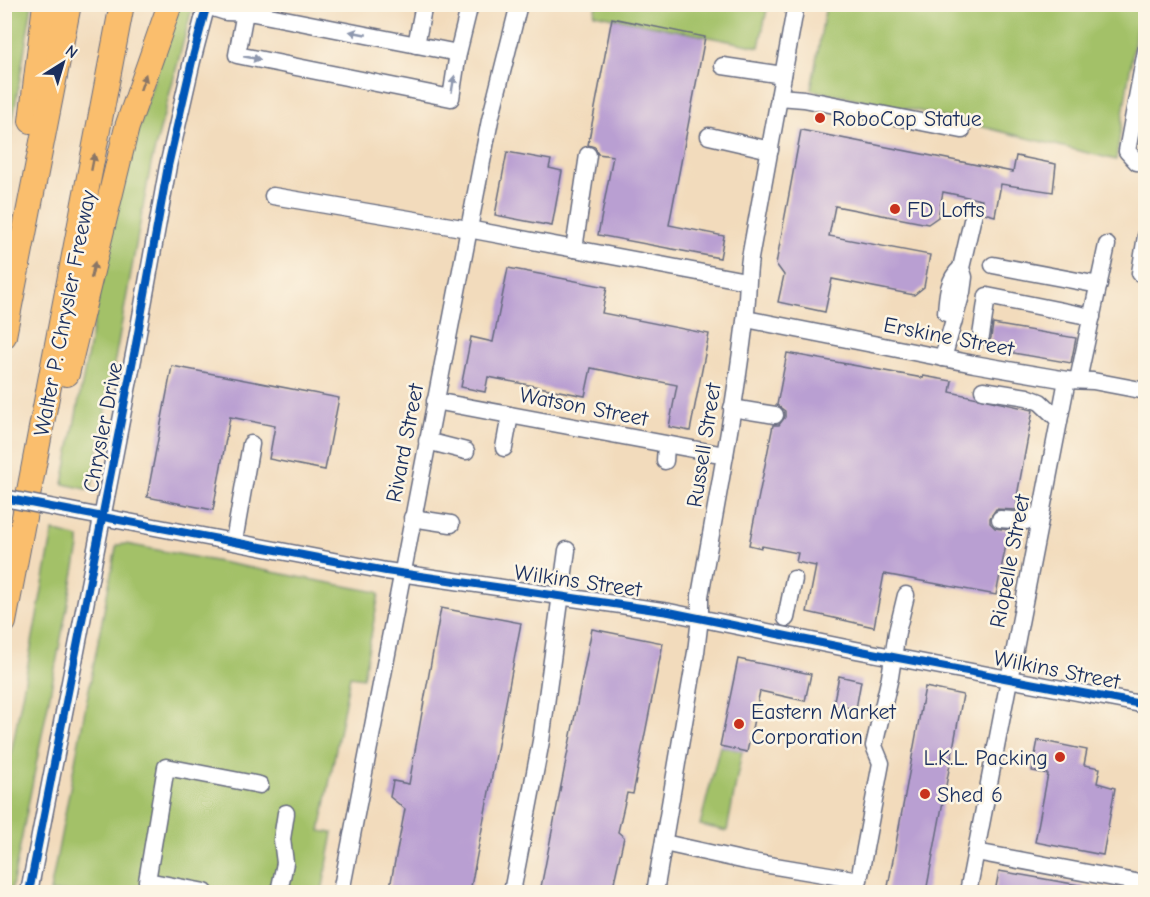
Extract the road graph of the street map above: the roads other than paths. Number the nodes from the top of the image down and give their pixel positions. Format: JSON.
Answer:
{"nodes":[{"id":1,"x":45,"y":4,"type":"edge"},
{"id":2,"x":69,"y":4,"type":"edge"},
{"id":3,"x":122,"y":4,"type":"edge"},
{"id":4,"x":171,"y":4,"type":"edge"},
{"id":5,"x":424,"y":4,"type":"edge"},
{"id":6,"x":470,"y":4,"type":"edge"},
{"id":7,"x":519,"y":4,"type":"edge"},
{"id":8,"x":796,"y":4,"type":"edge"},
{"id":9,"x":207,"y":5,"type":"edge"},
{"id":10,"x":245,"y":12,"type":"junction"},
{"id":11,"x":416,"y":45,"type":"junction"},
{"id":12,"x":1145,"y":51,"type":"edge"},
{"id":13,"x":458,"y":53,"type":"junction"},
{"id":14,"x":723,"y":66,"type":"dead end"},
{"id":15,"x":1144,"y":72,"type":"edge"},
{"id":16,"x":783,"y":75,"type":"junction"},
{"id":17,"x":780,"y":97,"type":"junction"},
{"id":18,"x":962,"y":130,"type":"dead end"},
{"id":19,"x":709,"y":136,"type":"dead end"},
{"id":20,"x":770,"y":150,"type":"junction"},
{"id":21,"x":588,"y":155,"type":"dead end"},
{"id":22,"x":1146,"y":163,"type":"edge"},
{"id":23,"x":273,"y":196,"type":"dead end"},
{"id":24,"x":974,"y":212,"type":"dead end"},
{"id":25,"x":468,"y":229,"type":"junction"},
{"id":26,"x":1146,"y":236,"type":"edge"},
{"id":27,"x":1107,"y":244,"type":"dead end"},
{"id":28,"x":574,"y":249,"type":"junction"},
{"id":29,"x":993,"y":265,"type":"dead end"},
{"id":30,"x":1140,"y":273,"type":"dead end"},
{"id":31,"x":747,"y":281,"type":"junction"},
{"id":32,"x":1099,"y":285,"type":"junction"},
{"id":33,"x":1092,"y":317,"type":"junction"},
{"id":34,"x":746,"y":319,"type":"junction"},
{"id":35,"x":5,"y":332,"type":"edge"},
{"id":36,"x":981,"y":336,"type":"dead end"},
{"id":37,"x":943,"y":358,"type":"junction"},
{"id":38,"x":991,"y":367,"type":"junction"},
{"id":39,"x":1073,"y":380,"type":"junction"},
{"id":40,"x":1146,"y":391,"type":"edge"},
{"id":41,"x":435,"y":401,"type":"junction"},
{"id":42,"x":732,"y":408,"type":"junction"},
{"id":43,"x":775,"y":415,"type":"dead end"},
{"id":44,"x":510,"y":416,"type":"junction"},
{"id":45,"x":1059,"y":420,"type":"junction"},
{"id":46,"x":427,"y":441,"type":"junction"},
{"id":47,"x":250,"y":444,"type":"dead end"},
{"id":48,"x":39,"y":446,"type":"junction"},
{"id":49,"x":504,"y":448,"type":"dead end"},
{"id":50,"x":466,"y":451,"type":"dead end"},
{"id":51,"x":725,"y":455,"type":"junction"},
{"id":52,"x":4,"y":498,"type":"edge"},
{"id":53,"x":1041,"y":513,"type":"junction"},
{"id":54,"x":103,"y":516,"type":"junction"},
{"id":55,"x":412,"y":518,"type":"junction"},
{"id":56,"x":1000,"y":519,"type":"dead end"},
{"id":57,"x":451,"y":524,"type":"dead end"},
{"id":58,"x":234,"y":541,"type":"junction"},
{"id":59,"x":567,"y":550,"type":"dead end"},
{"id":60,"x":403,"y":574,"type":"junction"},
{"id":61,"x":794,"y":579,"type":"dead end"},
{"id":62,"x":562,"y":595,"type":"junction"},
{"id":63,"x":906,"y":595,"type":"dead end"},
{"id":64,"x":700,"y":618,"type":"junction"},
{"id":65,"x":786,"y":618,"type":"dead end"},
{"id":66,"x":4,"y":622,"type":"edge"},
{"id":67,"x":893,"y":657,"type":"junction"},
{"id":68,"x":1009,"y":678,"type":"junction"},
{"id":69,"x":1146,"y":705,"type":"edge"},
{"id":70,"x":260,"y":785,"type":"dead end"},
{"id":71,"x":286,"y":813,"type":"dead end"},
{"id":72,"x":664,"y":843,"type":"junction"},
{"id":73,"x":976,"y":852,"type":"junction"},
{"id":74,"x":1146,"y":884,"type":"edge"},
{"id":75,"x":864,"y":886,"type":"edge"},
{"id":76,"x":29,"y":892,"type":"edge"},
{"id":77,"x":205,"y":892,"type":"edge"},
{"id":78,"x":279,"y":892,"type":"edge"},
{"id":79,"x":341,"y":892,"type":"edge"},
{"id":80,"x":512,"y":892,"type":"edge"},
{"id":81,"x":655,"y":892,"type":"edge"},
{"id":82,"x":969,"y":892,"type":"edge"}],
"edges":[{"from":1,"to":35,"type":"highway"},
{"from":2,"to":35,"type":"highway"},
{"from":48,"to":3,"type":"highway","name":"Walter P. Chrysler Freeway","one_way":true},
{"from":48,"to":4,"type":"highway","one_way":true},
{"from":5,"to":11,"type":"street"},
{"from":6,"to":13,"type":"street"},
{"from":7,"to":25,"type":"street","name":"Rivard Street"},
{"from":8,"to":16,"type":"street","name":"Russell Street"},
{"from":9,"to":10,"type":"street"},
{"from":9,"to":54,"type":"street","name":"Chrysler Drive"},
{"from":11,"to":10,"type":"street","one_way":true},
{"from":10,"to":13,"type":"street","one_way":true},
{"from":11,"to":13,"type":"street"},
{"from":12,"to":15,"type":"street"},
{"from":14,"to":16,"type":"street"},
{"from":15,"to":22,"type":"street"},
{"from":16,"to":17,"type":"street","name":"Russell Street"},
{"from":17,"to":18,"type":"street"},
{"from":17,"to":20,"type":"street","name":"Russell Street"},
{"from":19,"to":20,"type":"street"},
{"from":20,"to":31,"type":"street","name":"Russell Street"},
{"from":21,"to":28,"type":"street"},
{"from":23,"to":25,"type":"street"},
{"from":24,"to":37,"type":"street"},
{"from":25,"to":28,"type":"street"},
{"from":25,"to":41,"type":"street","name":"Rivard Street"},
{"from":26,"to":30,"type":"street"},
{"from":27,"to":32,"type":"street","name":"Riopelle Street"},
{"from":28,"to":31,"type":"street"},
{"from":29,"to":32,"type":"street"},
{"from":31,"to":34,"type":"street","name":"Russell Street"},
{"from":32,"to":33,"type":"street","name":"Riopelle Street"},
{"from":33,"to":36,"type":"street"},
{"from":33,"to":39,"type":"street","name":"Riopelle Street"},
{"from":34,"to":37,"type":"street","name":"Erskine Street"},
{"from":34,"to":42,"type":"street","name":"Russell Street"},
{"from":37,"to":38,"type":"street","name":"Erskine Street"},
{"from":38,"to":39,"type":"street","name":"Erskine Street"},
{"from":38,"to":45,"type":"street"},
{"from":39,"to":40,"type":"street","name":"Erskine Street"},
{"from":39,"to":45,"type":"street","name":"Riopelle Street"},
{"from":41,"to":44,"type":"street","name":"Watson Street"},
{"from":41,"to":46,"type":"street","name":"Rivard Street"},
{"from":42,"to":43,"type":"street"},
{"from":42,"to":51,"type":"street","name":"Russell Street"},
{"from":44,"to":49,"type":"street"},
{"from":44,"to":51,"type":"street","name":"Watson Street"},
{"from":45,"to":53,"type":"street","name":"Riopelle Street"},
{"from":46,"to":50,"type":"street"},
{"from":46,"to":55,"type":"street","name":"Rivard Street"},
{"from":47,"to":58,"type":"street"},
{"from":48,"to":66,"type":"highway","name":"Walter P. Chrysler Freeway"},
{"from":51,"to":64,"type":"street","name":"Russell Street"},
{"from":52,"to":54,"type":"street","name":"Wilkins Street","bridge":true},
{"from":53,"to":56,"type":"street"},
{"from":53,"to":68,"type":"street","name":"Riopelle Street"},
{"from":54,"to":58,"type":"street","name":"Wilkins Street"},
{"from":54,"to":76,"type":"street","name":"Chrysler Drive"},
{"from":55,"to":57,"type":"street"},
{"from":55,"to":60,"type":"street","name":"Rivard Street"},
{"from":58,"to":60,"type":"street","name":"Wilkins Street"},
{"from":59,"to":62,"type":"street"},
{"from":60,"to":62,"type":"street","name":"Wilkins Street"},
{"from":60,"to":79,"type":"street","name":"Rivard Street"},
{"from":61,"to":65,"type":"street"},
{"from":62,"to":64,"type":"street","name":"Wilkins Street"},
{"from":62,"to":80,"type":"street"},
{"from":63,"to":67,"type":"street"},
{"from":64,"to":67,"type":"street","name":"Wilkins Street"},
{"from":64,"to":72,"type":"street","name":"Russell Street"},
{"from":67,"to":68,"type":"street","name":"Wilkins Street"},
{"from":67,"to":75,"type":"street"},
{"from":68,"to":69,"type":"street","name":"Wilkins Street"},
{"from":68,"to":73,"type":"street","name":"Riopelle Street"},
{"from":70,"to":77,"type":"street"},
{"from":71,"to":78,"type":"street"},
{"from":72,"to":75,"type":"street"},
{"from":72,"to":81,"type":"street","name":"Russell Street"},
{"from":73,"to":74,"type":"street"},
{"from":73,"to":82,"type":"street","name":"Riopelle Street"}]}
